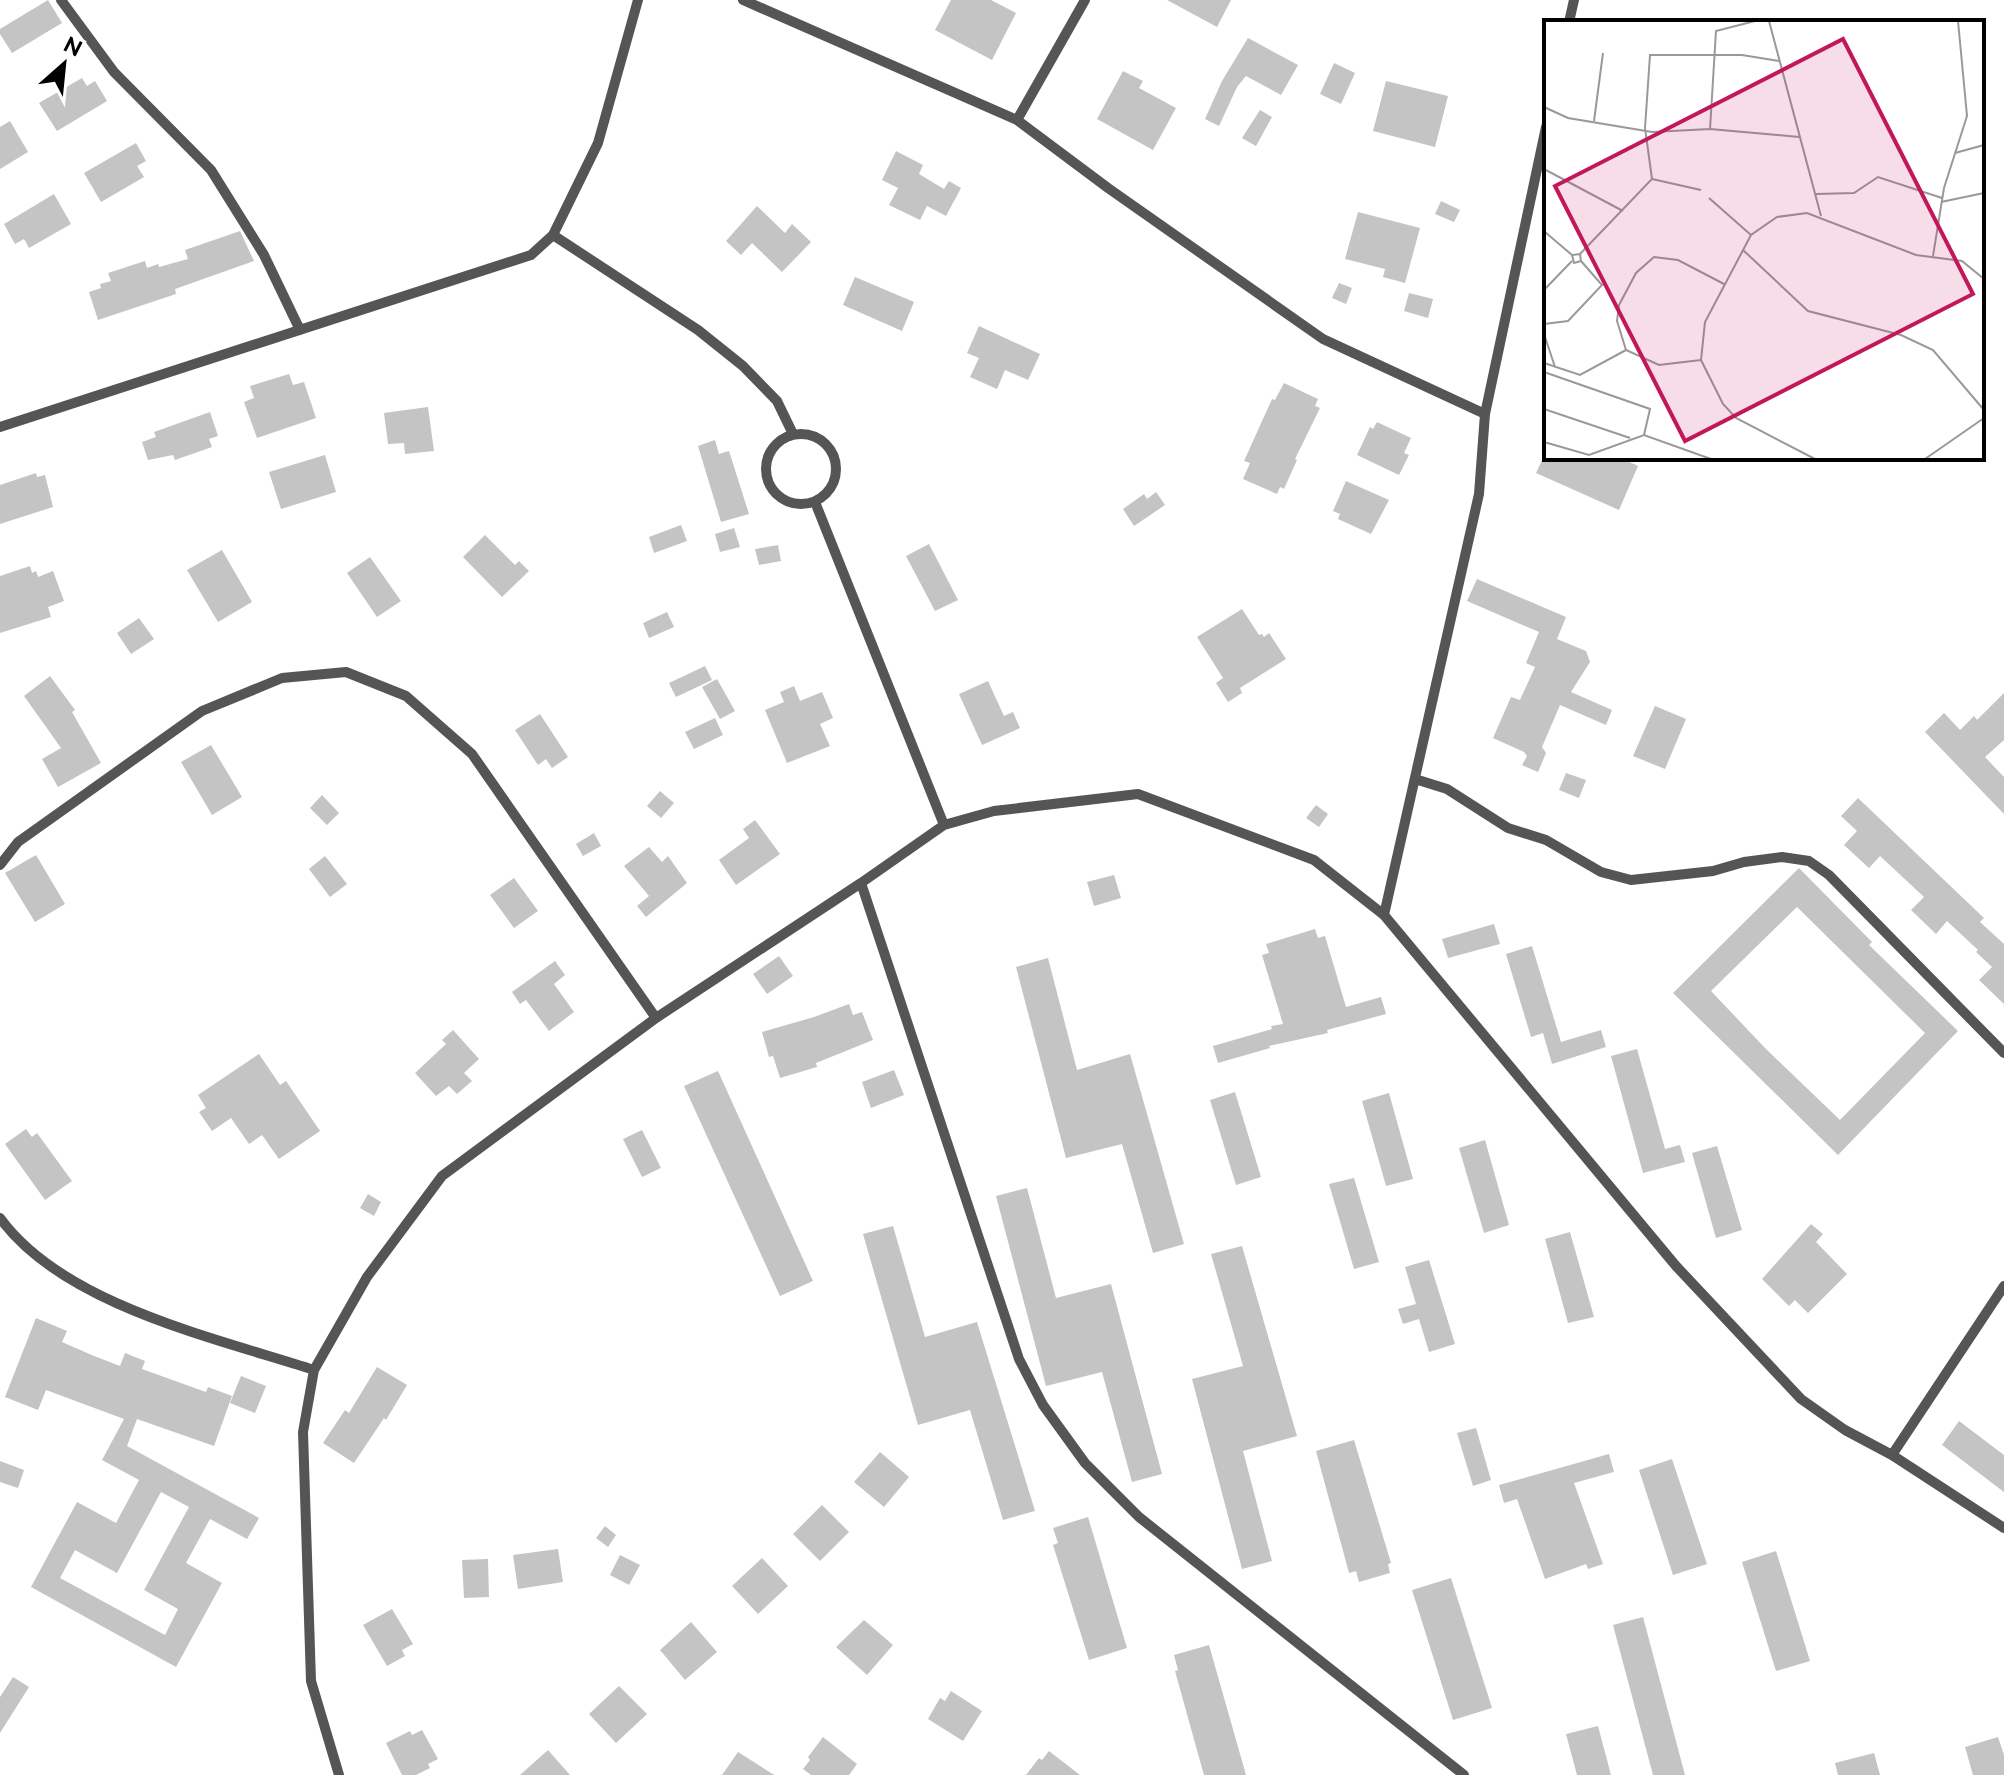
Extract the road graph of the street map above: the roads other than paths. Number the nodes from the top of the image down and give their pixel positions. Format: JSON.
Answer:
{"nodes":[{"id":1,"x":61,"y":0,"type":"edge"},
{"id":2,"x":638,"y":0,"type":"edge"},
{"id":3,"x":743,"y":0,"type":"edge"},
{"id":4,"x":1085,"y":0,"type":"edge"},
{"id":5,"x":1574,"y":0,"type":"edge"},
{"id":6,"x":1569,"y":20,"type":"edge"},
{"id":7,"x":1017,"y":120,"type":"junction"},
{"id":8,"x":1544,"y":136,"type":"edge"},
{"id":9,"x":553,"y":235,"type":"junction"},
{"id":10,"x":300,"y":330,"type":"junction"},
{"id":11,"x":1485,"y":414,"type":"junction"},
{"id":12,"x":0,"y":427,"type":"edge"},
{"id":13,"x":793,"y":434,"type":"junction"},
{"id":14,"x":815,"y":502,"type":"junction"},
{"id":15,"x":1415,"y":779,"type":"junction"},
{"id":16,"x":944,"y":825,"type":"junction"},
{"id":17,"x":0,"y":865,"type":"edge"},
{"id":18,"x":861,"y":883,"type":"junction"},
{"id":19,"x":1384,"y":915,"type":"junction"},
{"id":20,"x":656,"y":1018,"type":"junction"},
{"id":21,"x":2004,"y":1053,"type":"edge"},
{"id":22,"x":0,"y":1218,"type":"edge"},
{"id":23,"x":2004,"y":1286,"type":"edge"},
{"id":24,"x":314,"y":1370,"type":"junction"},
{"id":25,"x":1892,"y":1455,"type":"junction"},
{"id":26,"x":2004,"y":1528,"type":"edge"},
{"id":27,"x":339,"y":1775,"type":"edge"},
{"id":28,"x":1464,"y":1775,"type":"edge"}],
"edges":[{"from":1,"to":10,"type":"lane"},
{"from":2,"to":9,"type":"lane"},
{"from":3,"to":7,"type":"lane"},
{"from":4,"to":7,"type":"lane"},
{"from":5,"to":6,"type":"lane"},
{"from":7,"to":11,"type":"lane"},
{"from":8,"to":11,"type":"lane"},
{"from":9,"to":10,"type":"lane"},
{"from":9,"to":13,"type":"lane"},
{"from":10,"to":12,"type":"lane"},
{"from":11,"to":15,"type":"lane"},
{"from":13,"to":14,"type":"lane"},
{"from":13,"to":14,"type":"lane"},
{"from":14,"to":16,"type":"lane"},
{"from":15,"to":19,"type":"lane"},
{"from":15,"to":21,"type":"lane"},
{"from":16,"to":18,"type":"lane"},
{"from":16,"to":19,"type":"lane"},
{"from":17,"to":20,"type":"lane"},
{"from":18,"to":20,"type":"lane"},
{"from":18,"to":28,"type":"lane"},
{"from":19,"to":25,"type":"lane"},
{"from":20,"to":24,"type":"lane"},
{"from":22,"to":24,"type":"lane"},
{"from":23,"to":25,"type":"lane"},
{"from":24,"to":27,"type":"lane"},
{"from":25,"to":26,"type":"lane"}]}
